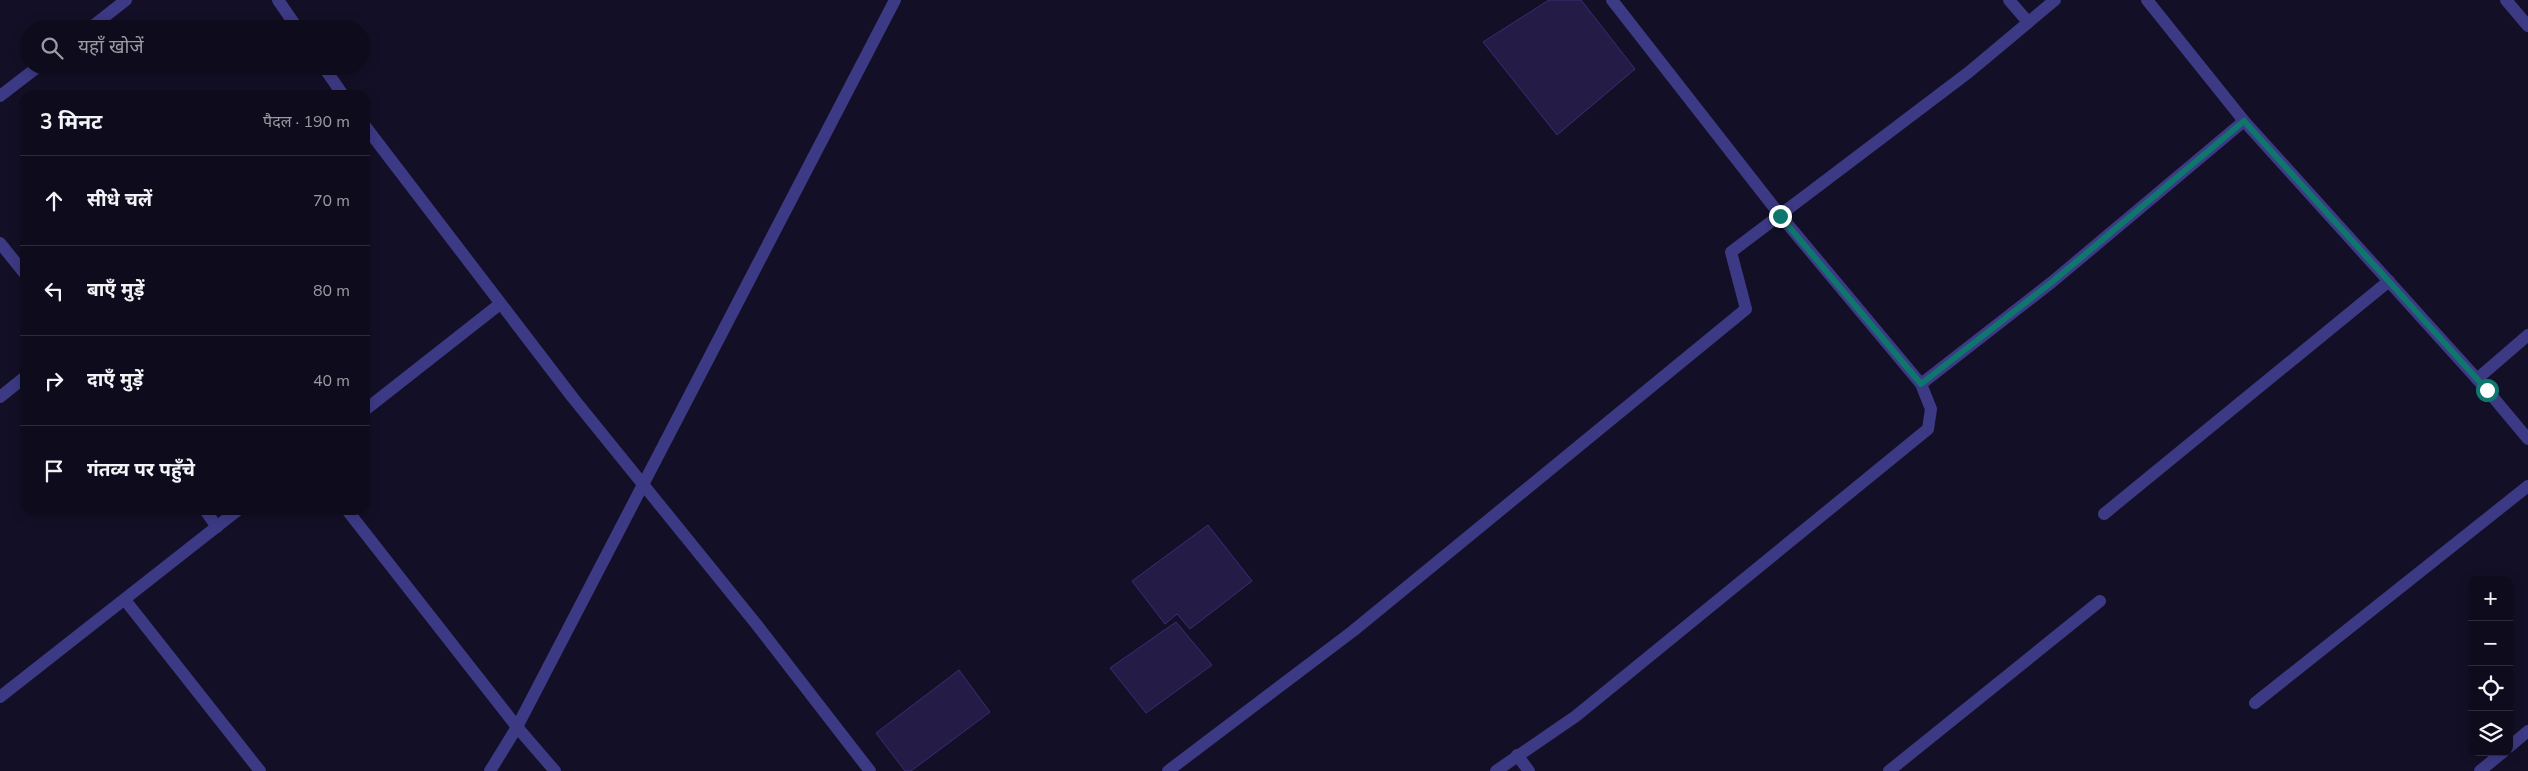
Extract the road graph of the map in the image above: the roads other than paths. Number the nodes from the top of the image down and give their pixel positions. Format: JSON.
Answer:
{"nodes":[{"id":1,"x":126,"y":0,"type":"edge"},
{"id":2,"x":278,"y":0,"type":"edge"},
{"id":3,"x":895,"y":0,"type":"edge"},
{"id":4,"x":1612,"y":0,"type":"edge"},
{"id":5,"x":2009,"y":0,"type":"edge"},
{"id":6,"x":2055,"y":0,"type":"edge"},
{"id":7,"x":2147,"y":0,"type":"edge"},
{"id":8,"x":2506,"y":0,"type":"edge"},
{"id":9,"x":100,"y":20,"type":"edge"},
{"id":10,"x":292,"y":20,"type":"edge"},
{"id":11,"x":2028,"y":22,"type":"junction"},
{"id":12,"x":2528,"y":26,"type":"edge"},
{"id":13,"x":27,"y":75,"type":"edge"},
{"id":14,"x":329,"y":75,"type":"edge"},
{"id":15,"x":340,"y":90,"type":"edge"},
{"id":16,"x":0,"y":96,"type":"edge"},
{"id":17,"x":2244,"y":121,"type":"junction"},
{"id":18,"x":370,"y":133,"type":"edge"},
{"id":19,"x":1780,"y":216,"type":"junction"},
{"id":20,"x":0,"y":243,"type":"edge"},
{"id":21,"x":20,"y":268,"type":"edge"},
{"id":22,"x":2389,"y":281,"type":"junction"},
{"id":23,"x":500,"y":304,"type":"junction"},
{"id":24,"x":2528,"y":335,"type":"edge"},
{"id":25,"x":2477,"y":379,"type":"junction"},
{"id":26,"x":20,"y":381,"type":"edge"},
{"id":27,"x":1921,"y":384,"type":"junction"},
{"id":28,"x":0,"y":397,"type":"edge"},
{"id":29,"x":370,"y":406,"type":"edge"},
{"id":30,"x":2528,"y":439,"type":"edge"},
{"id":31,"x":643,"y":485,"type":"junction"},
{"id":32,"x":2528,"y":486,"type":"edge"},
{"id":33,"x":2104,"y":514,"type":"dead end"},
{"id":34,"x":209,"y":515,"type":"edge"},
{"id":35,"x":232,"y":515,"type":"edge"},
{"id":36,"x":351,"y":515,"type":"edge"},
{"id":37,"x":217,"y":527,"type":"junction"},
{"id":38,"x":125,"y":600,"type":"junction"},
{"id":39,"x":2100,"y":601,"type":"dead end"},
{"id":40,"x":0,"y":697,"type":"edge"},
{"id":41,"x":2255,"y":703,"type":"dead end"},
{"id":42,"x":517,"y":727,"type":"junction"},
{"id":43,"x":2528,"y":731,"type":"edge"},
{"id":44,"x":2513,"y":744,"type":"edge"},
{"id":45,"x":1517,"y":755,"type":"junction"},
{"id":46,"x":2498,"y":756,"type":"edge"},
{"id":47,"x":260,"y":771,"type":"edge"},
{"id":48,"x":490,"y":771,"type":"edge"},
{"id":49,"x":555,"y":771,"type":"edge"},
{"id":50,"x":870,"y":771,"type":"edge"},
{"id":51,"x":1168,"y":771,"type":"edge"},
{"id":52,"x":1496,"y":771,"type":"edge"},
{"id":53,"x":1529,"y":771,"type":"edge"},
{"id":54,"x":1889,"y":771,"type":"edge"},
{"id":55,"x":2480,"y":771,"type":"edge"}],
"edges":[{"from":1,"to":9,"type":"street"},
{"from":2,"to":10,"type":"street"},
{"from":3,"to":31,"type":"street"},
{"from":4,"to":19,"type":"street"},
{"from":5,"to":11,"type":"street"},
{"from":6,"to":11,"type":"street"},
{"from":7,"to":17,"type":"street"},
{"from":8,"to":12,"type":"street"},
{"from":11,"to":19,"type":"street"},
{"from":13,"to":16,"type":"street"},
{"from":14,"to":15,"type":"street"},
{"from":17,"to":22,"type":"street"},
{"from":17,"to":27,"type":"street"},
{"from":18,"to":23,"type":"street"},
{"from":19,"to":27,"type":"street"},
{"from":19,"to":51,"type":"street"},
{"from":20,"to":21,"type":"street"},
{"from":22,"to":25,"type":"street"},
{"from":22,"to":33,"type":"street"},
{"from":23,"to":29,"type":"street"},
{"from":23,"to":31,"type":"street"},
{"from":24,"to":25,"type":"street"},
{"from":25,"to":30,"type":"street"},
{"from":26,"to":28,"type":"street"},
{"from":27,"to":45,"type":"street"},
{"from":31,"to":42,"type":"street"},
{"from":31,"to":50,"type":"street"},
{"from":32,"to":41,"type":"street"},
{"from":34,"to":37,"type":"street"},
{"from":35,"to":37,"type":"street"},
{"from":36,"to":42,"type":"street"},
{"from":37,"to":38,"type":"street"},
{"from":38,"to":40,"type":"street"},
{"from":38,"to":47,"type":"street"},
{"from":39,"to":54,"type":"street"},
{"from":42,"to":48,"type":"street"},
{"from":42,"to":49,"type":"street"},
{"from":43,"to":44,"type":"street"},
{"from":45,"to":52,"type":"street"},
{"from":45,"to":53,"type":"street"},
{"from":46,"to":55,"type":"street"}]}
